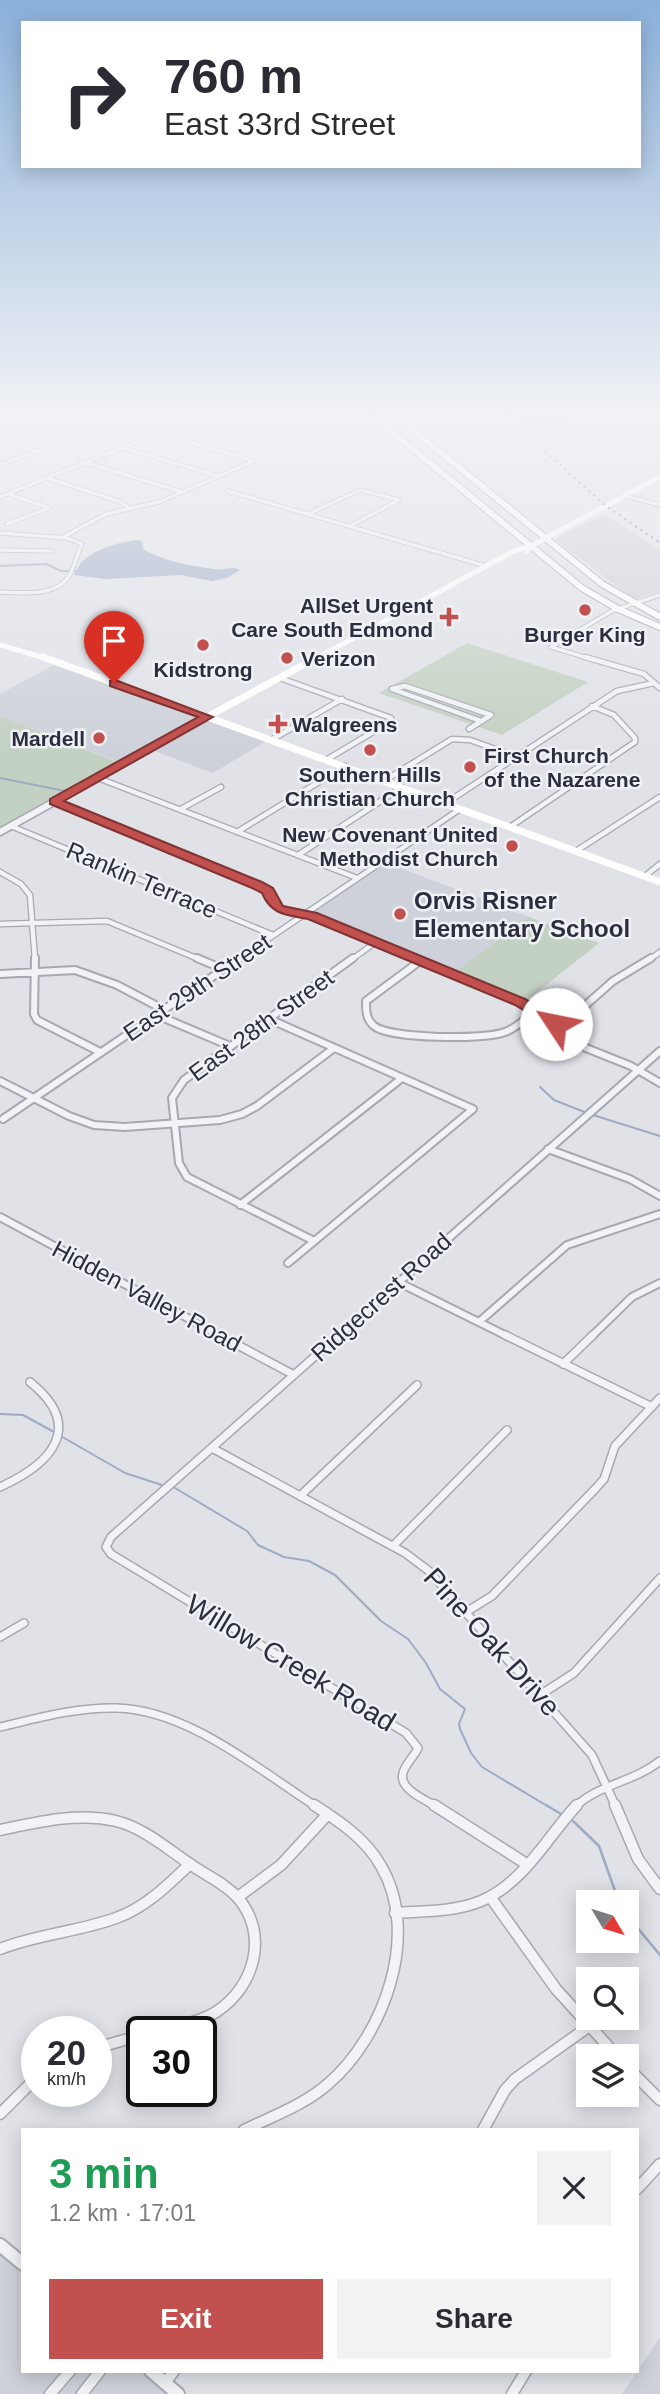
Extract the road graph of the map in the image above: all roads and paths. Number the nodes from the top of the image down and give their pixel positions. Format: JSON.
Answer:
{"nodes":[{"id":1,"x":78,"y":529,"type":"edge"},
{"id":2,"x":359,"y":529,"type":"edge"},
{"id":3,"x":511,"y":529,"type":"edge"},
{"id":4,"x":533,"y":529,"type":"edge"},
{"id":5,"x":562,"y":529,"type":"edge"},
{"id":6,"x":0,"y":533,"type":"edge"},
{"id":7,"x":517,"y":534,"type":"junction"},
{"id":8,"x":61,"y":538,"type":"junction"},
{"id":9,"x":544,"y":538,"type":"junction"},
{"id":10,"x":531,"y":546,"type":"junction"},
{"id":11,"x":0,"y":550,"type":"edge"},
{"id":12,"x":52,"y":551,"type":"dead end"},
{"id":13,"x":563,"y":552,"type":"junction"},
{"id":14,"x":486,"y":566,"type":"junction"},
{"id":15,"x":1,"y":592,"type":"edge"},
{"id":16,"x":660,"y":595,"type":"edge"},
{"id":17,"x":632,"y":603,"type":"junction"},
{"id":18,"x":618,"y":609,"type":"junction"},
{"id":19,"x":660,"y":617,"type":"edge"},
{"id":20,"x":660,"y":627,"type":"edge"},
{"id":21,"x":370,"y":630,"type":"junction"},
{"id":22,"x":0,"y":639,"type":"edge"},
{"id":23,"x":0,"y":645,"type":"edge"},
{"id":24,"x":32,"y":653,"type":"junction"},
{"id":25,"x":280,"y":678,"type":"junction"},
{"id":26,"x":654,"y":683,"type":"junction"},
{"id":27,"x":660,"y":688,"type":"edge"},
{"id":28,"x":342,"y":699,"type":"junction"},
{"id":29,"x":593,"y":706,"type":"junction"},
{"id":30,"x":207,"y":717,"type":"junction"},
{"id":31,"x":481,"y":721,"type":"junction"},
{"id":32,"x":468,"y":729,"type":"dead end"},
{"id":33,"x":271,"y":740,"type":"junction"},
{"id":34,"x":519,"y":757,"type":"junction"},
{"id":35,"x":326,"y":760,"type":"junction"},
{"id":36,"x":345,"y":766,"type":"junction"},
{"id":37,"x":98,"y":778,"type":"junction"},
{"id":38,"x":384,"y":781,"type":"junction"},
{"id":39,"x":221,"y":787,"type":"dead end"},
{"id":40,"x":402,"y":787,"type":"junction"},
{"id":41,"x":660,"y":797,"type":"edge"},
{"id":42,"x":54,"y":802,"type":"junction"},
{"id":43,"x":446,"y":803,"type":"junction"},
{"id":44,"x":181,"y":809,"type":"junction"},
{"id":45,"x":460,"y":809,"type":"junction"},
{"id":46,"x":11,"y":825,"type":"junction"},
{"id":47,"x":509,"y":827,"type":"junction"},
{"id":48,"x":0,"y":832,"type":"edge"},
{"id":49,"x":237,"y":832,"type":"junction"},
{"id":50,"x":576,"y":851,"type":"junction"},
{"id":51,"x":297,"y":855,"type":"junction"},
{"id":52,"x":660,"y":864,"type":"edge"},
{"id":53,"x":0,"y":872,"type":"edge"},
{"id":54,"x":645,"y":876,"type":"junction"},
{"id":55,"x":357,"y":878,"type":"junction"},
{"id":56,"x":660,"y":882,"type":"edge"},
{"id":57,"x":303,"y":915,"type":"junction"},
{"id":58,"x":32,"y":923,"type":"junction"},
{"id":59,"x":0,"y":924,"type":"edge"},
{"id":60,"x":273,"y":935,"type":"junction"},
{"id":61,"x":376,"y":942,"type":"junction"},
{"id":62,"x":660,"y":952,"type":"edge"},
{"id":63,"x":420,"y":961,"type":"junction"},
{"id":64,"x":223,"y":969,"type":"junction"},
{"id":65,"x":36,"y":972,"type":"junction"},
{"id":66,"x":0,"y":974,"type":"edge"},
{"id":67,"x":536,"y":1010,"type":"junction"},
{"id":68,"x":159,"y":1012,"type":"junction"},
{"id":69,"x":269,"y":1019,"type":"junction"},
{"id":70,"x":556,"y":1024,"type":"junction"},
{"id":71,"x":230,"y":1046,"type":"junction"},
{"id":72,"x":334,"y":1048,"type":"junction"},
{"id":73,"x":660,"y":1051,"type":"edge"},
{"id":74,"x":100,"y":1052,"type":"junction"},
{"id":75,"x":638,"y":1070,"type":"junction"},
{"id":76,"x":402,"y":1078,"type":"junction"},
{"id":77,"x":0,"y":1081,"type":"edge"},
{"id":78,"x":660,"y":1083,"type":"edge"},
{"id":79,"x":33,"y":1098,"type":"junction"},
{"id":80,"x":3,"y":1119,"type":"dead end"},
{"id":81,"x":175,"y":1124,"type":"junction"},
{"id":82,"x":548,"y":1149,"type":"junction"},
{"id":83,"x":660,"y":1196,"type":"edge"},
{"id":84,"x":240,"y":1205,"type":"junction"},
{"id":85,"x":660,"y":1214,"type":"edge"},
{"id":86,"x":0,"y":1217,"type":"edge"},
{"id":87,"x":314,"y":1241,"type":"junction"},
{"id":88,"x":288,"y":1263,"type":"dead end"},
{"id":89,"x":398,"y":1282,"type":"junction"},
{"id":90,"x":660,"y":1283,"type":"edge"},
{"id":91,"x":479,"y":1322,"type":"junction"},
{"id":92,"x":563,"y":1364,"type":"junction"},
{"id":93,"x":294,"y":1375,"type":"junction"},
{"id":94,"x":30,"y":1382,"type":"dead end"},
{"id":95,"x":417,"y":1385,"type":"dead end"},
{"id":96,"x":660,"y":1398,"type":"edge"},
{"id":97,"x":652,"y":1407,"type":"junction"},
{"id":98,"x":507,"y":1430,"type":"dead end"},
{"id":99,"x":212,"y":1448,"type":"junction"},
{"id":100,"x":0,"y":1487,"type":"edge"},
{"id":101,"x":300,"y":1496,"type":"junction"},
{"id":102,"x":393,"y":1546,"type":"junction"},
{"id":103,"x":106,"y":1547,"type":"joint"},
{"id":104,"x":660,"y":1578,"type":"edge"},
{"id":105,"x":466,"y":1612,"type":"junction"},
{"id":106,"x":24,"y":1623,"type":"dead end"},
{"id":107,"x":0,"y":1637,"type":"edge"},
{"id":108,"x":540,"y":1695,"type":"junction"},
{"id":109,"x":0,"y":1727,"type":"edge"},
{"id":110,"x":660,"y":1761,"type":"edge"},
{"id":111,"x":609,"y":1786,"type":"junction"},
{"id":112,"x":327,"y":1815,"type":"junction"},
{"id":113,"x":0,"y":1830,"type":"edge"},
{"id":114,"x":190,"y":1864,"type":"junction"},
{"id":115,"x":528,"y":1865,"type":"junction"},
{"id":116,"x":660,"y":1889,"type":"edge"},
{"id":117,"x":238,"y":1898,"type":"junction"},
{"id":118,"x":491,"y":1898,"type":"junction"},
{"id":119,"x":395,"y":1913,"type":"junction"},
{"id":120,"x":0,"y":1949,"type":"edge"},
{"id":121,"x":576,"y":2012,"type":"edge"},
{"id":122,"x":204,"y":2016,"type":"edge"},
{"id":123,"x":582,"y":2030,"type":"edge"},
{"id":124,"x":592,"y":2030,"type":"edge"},
{"id":125,"x":605,"y":2044,"type":"edge"},
{"id":126,"x":639,"y":2079,"type":"edge"},
{"id":127,"x":21,"y":2093,"type":"edge"},
{"id":128,"x":660,"y":2100,"type":"edge"},
{"id":129,"x":0,"y":2114,"type":"edge"},
{"id":130,"x":248,"y":2128,"type":"edge"},
{"id":131,"x":484,"y":2128,"type":"edge"},
{"id":132,"x":660,"y":2164,"type":"edge"},
{"id":133,"x":639,"y":2187,"type":"edge"},
{"id":134,"x":0,"y":2245,"type":"edge"},
{"id":135,"x":21,"y":2262,"type":"edge"},
{"id":136,"x":68,"y":2373,"type":"edge"},
{"id":137,"x":98,"y":2373,"type":"edge"},
{"id":138,"x":153,"y":2373,"type":"edge"},
{"id":139,"x":172,"y":2373,"type":"edge"},
{"id":140,"x":525,"y":2373,"type":"edge"},
{"id":141,"x":165,"y":2383,"type":"junction"},
{"id":142,"x":50,"y":2394,"type":"edge"},
{"id":143,"x":82,"y":2394,"type":"edge"},
{"id":144,"x":178,"y":2394,"type":"edge"},
{"id":145,"x":512,"y":2394,"type":"edge"}],
"edges":[{"from":1,"to":8,"type":"street"},
{"from":2,"to":14,"type":"street"},
{"from":3,"to":7,"type":"main road"},
{"from":4,"to":9,"type":"main road"},
{"from":5,"to":9,"type":"main road"},
{"from":6,"to":8,"type":"street"},
{"from":7,"to":9,"type":"main road"},
{"from":7,"to":10,"type":"main road"},
{"from":8,"to":15,"type":"street"},
{"from":9,"to":10,"type":"main road"},
{"from":9,"to":13,"type":"main road"},
{"from":10,"to":13,"type":"main road"},
{"from":10,"to":14,"type":"main road"},
{"from":10,"to":18,"type":"main road"},
{"from":10,"to":21,"type":"main road"},
{"from":11,"to":12,"type":"street"},
{"from":13,"to":17,"type":"main road"},
{"from":14,"to":21,"type":"main road"},
{"from":16,"to":17,"type":"street"},
{"from":17,"to":18,"type":"street"},
{"from":17,"to":19,"type":"main road"},
{"from":18,"to":20,"type":"main road"},
{"from":18,"to":26,"type":"street"},
{"from":21,"to":25,"type":"main road"},
{"from":22,"to":24,"type":"main road"},
{"from":23,"to":24,"type":"main road"},
{"from":24,"to":30,"type":"main road"},
{"from":25,"to":28,"type":"street"},
{"from":25,"to":30,"type":"main road"},
{"from":26,"to":27,"type":"street"},
{"from":26,"to":29,"type":"street"},
{"from":28,"to":33,"type":"street"},
{"from":28,"to":35,"type":"street"},
{"from":29,"to":34,"type":"street"},
{"from":29,"to":47,"type":"street"},
{"from":30,"to":33,"type":"main road"},
{"from":30,"to":37,"type":"street"},
{"from":31,"to":31,"type":"street"},
{"from":31,"to":32,"type":"street"},
{"from":33,"to":35,"type":"main road"},
{"from":34,"to":38,"type":"street"},
{"from":34,"to":43,"type":"street"},
{"from":35,"to":36,"type":"main road"},
{"from":36,"to":38,"type":"main road"},
{"from":36,"to":49,"type":"street"},
{"from":37,"to":42,"type":"street"},
{"from":37,"to":44,"type":"street"},
{"from":38,"to":40,"type":"main road"},
{"from":39,"to":44,"type":"street"},
{"from":40,"to":43,"type":"main road"},
{"from":40,"to":51,"type":"street"},
{"from":41,"to":50,"type":"street"},
{"from":42,"to":46,"type":"street"},
{"from":42,"to":57,"type":"street"},
{"from":43,"to":45,"type":"main road"},
{"from":44,"to":49,"type":"street"},
{"from":45,"to":47,"type":"main road"},
{"from":45,"to":55,"type":"street","name":"East 29th Street"},
{"from":46,"to":48,"type":"street"},
{"from":46,"to":60,"type":"street","name":"Rankin Terrace"},
{"from":47,"to":50,"type":"main road"},
{"from":49,"to":51,"type":"street"},
{"from":50,"to":54,"type":"main road"},
{"from":51,"to":55,"type":"street"},
{"from":52,"to":54,"type":"street"},
{"from":53,"to":58,"type":"street"},
{"from":54,"to":56,"type":"main road"},
{"from":55,"to":57,"type":"street","name":"East 29th Street"},
{"from":57,"to":60,"type":"street","name":"East 29th Street"},
{"from":57,"to":61,"type":"street"},
{"from":58,"to":59,"type":"street"},
{"from":58,"to":64,"type":"street"},
{"from":58,"to":65,"type":"street"},
{"from":60,"to":64,"type":"street","name":"East 29th Street"},
{"from":61,"to":63,"type":"street"},
{"from":61,"to":69,"type":"street","name":"East 28th Street"},
{"from":62,"to":70,"type":"street"},
{"from":63,"to":67,"type":"street"},
{"from":63,"to":67,"type":"street"},
{"from":64,"to":68,"type":"street","name":"East 29th Street"},
{"from":65,"to":66,"type":"street"},
{"from":65,"to":68,"type":"street"},
{"from":65,"to":74,"type":"street"},
{"from":67,"to":70,"type":"street"},
{"from":68,"to":71,"type":"street"},
{"from":68,"to":74,"type":"street","name":"East 29th Street"},
{"from":69,"to":71,"type":"street","name":"East 28th Street"},
{"from":69,"to":72,"type":"street"},
{"from":70,"to":75,"type":"street"},
{"from":71,"to":81,"type":"street","name":"East 28th Street"},
{"from":72,"to":76,"type":"street"},
{"from":72,"to":81,"type":"street"},
{"from":73,"to":75,"type":"street","name":"Ridgecrest Road"},
{"from":74,"to":79,"type":"street","name":"East 29th Street"},
{"from":75,"to":78,"type":"street"},
{"from":75,"to":82,"type":"street","name":"Ridgecrest Road"},
{"from":76,"to":84,"type":"street"},
{"from":76,"to":87,"type":"street"},
{"from":77,"to":79,"type":"street"},
{"from":79,"to":80,"type":"street","name":"East 29th Street"},
{"from":79,"to":81,"type":"street"},
{"from":81,"to":84,"type":"street","name":"East 28th Street"},
{"from":82,"to":83,"type":"street"},
{"from":82,"to":89,"type":"street","name":"Ridgecrest Road"},
{"from":84,"to":87,"type":"street"},
{"from":85,"to":91,"type":"street"},
{"from":86,"to":93,"type":"street","name":"Hidden Valley Road"},
{"from":87,"to":88,"type":"street"},
{"from":89,"to":91,"type":"street"},
{"from":89,"to":93,"type":"street","name":"Ridgecrest Road"},
{"from":90,"to":92,"type":"street"},
{"from":91,"to":92,"type":"street"},
{"from":92,"to":97,"type":"street"},
{"from":93,"to":99,"type":"street","name":"Ridgecrest Road"},
{"from":94,"to":100,"type":"street"},
{"from":95,"to":101,"type":"street"},
{"from":96,"to":97,"type":"street"},
{"from":97,"to":105,"type":"street"},
{"from":98,"to":102,"type":"street"},
{"from":99,"to":101,"type":"street","name":"Pine Oak Drive"},
{"from":99,"to":103,"type":"street","name":"Ridgecrest Road"},
{"from":101,"to":102,"type":"street","name":"Pine Oak Drive"},
{"from":102,"to":105,"type":"street","name":"Pine Oak Drive"},
{"from":103,"to":115,"type":"street","name":"Willow Creek Road"},
{"from":104,"to":108,"type":"street"},
{"from":105,"to":108,"type":"street","name":"Pine Oak Drive"},
{"from":106,"to":107,"type":"street"},
{"from":108,"to":111,"type":"street","name":"Pine Oak Drive"},
{"from":109,"to":112,"type":"street"},
{"from":110,"to":111,"type":"street"},
{"from":111,"to":115,"type":"street"},
{"from":111,"to":116,"type":"street","name":"Pine Oak Drive"},
{"from":112,"to":117,"type":"street"},
{"from":112,"to":119,"type":"street"},
{"from":113,"to":114,"type":"street"},
{"from":114,"to":117,"type":"street"},
{"from":114,"to":120,"type":"street"},
{"from":115,"to":118,"type":"street"},
{"from":117,"to":122,"type":"street"},
{"from":118,"to":119,"type":"street"},
{"from":118,"to":121,"type":"street"},
{"from":119,"to":130,"type":"street"},
{"from":123,"to":131,"type":"street"},
{"from":124,"to":125,"type":"street"},
{"from":126,"to":128,"type":"street"},
{"from":127,"to":129,"type":"street"},
{"from":132,"to":133,"type":"street"},
{"from":134,"to":135,"type":"street"},
{"from":136,"to":142,"type":"street"},
{"from":137,"to":143,"type":"street"},
{"from":138,"to":141,"type":"street"},
{"from":139,"to":141,"type":"street"},
{"from":140,"to":145,"type":"street"},
{"from":141,"to":144,"type":"street"}]}
